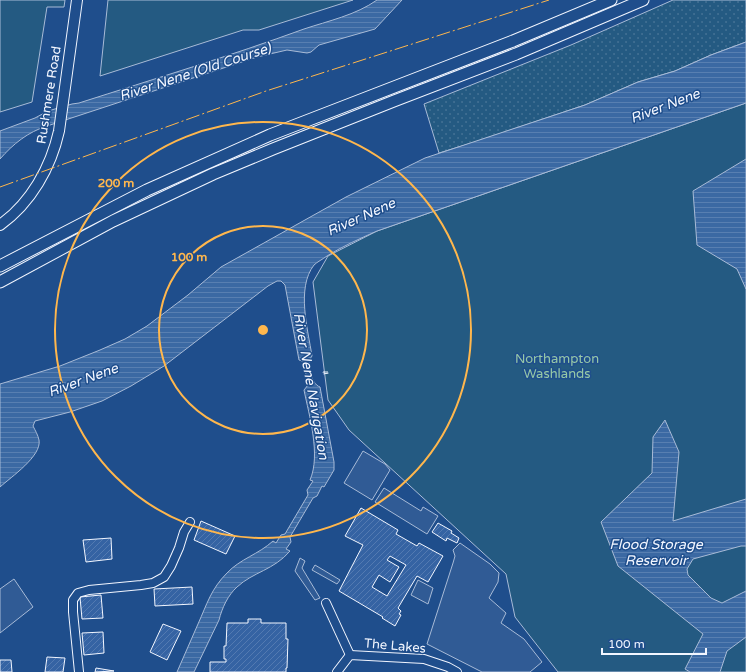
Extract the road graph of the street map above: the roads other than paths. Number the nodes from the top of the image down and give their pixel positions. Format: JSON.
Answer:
{"nodes":[{"id":1,"x":77,"y":0,"type":"edge"},
{"id":2,"x":611,"y":0,"type":"edge"},
{"id":3,"x":643,"y":0,"type":"edge"},
{"id":4,"x":0,"y":225,"type":"edge"},
{"id":5,"x":0,"y":266,"type":"edge"},
{"id":6,"x":0,"y":282,"type":"edge"},
{"id":7,"x":190,"y":522,"type":"dead end"},
{"id":8,"x":326,"y":603,"type":"dead end"},
{"id":9,"x":350,"y":655,"type":"junction"},
{"id":10,"x":79,"y":672,"type":"edge"},
{"id":11,"x":337,"y":672,"type":"edge"},
{"id":12,"x":457,"y":672,"type":"edge"}],
"edges":[{"from":1,"to":4,"type":"main road","name":"Rushmere Road"},
{"from":2,"to":5,"type":"highway"},
{"from":3,"to":6,"type":"highway"},
{"from":7,"to":10,"type":"street"},
{"from":8,"to":9,"type":"street"},
{"from":9,"to":11,"type":"street","name":"The Lakes"},
{"from":9,"to":12,"type":"street","name":"The Lakes"}]}
